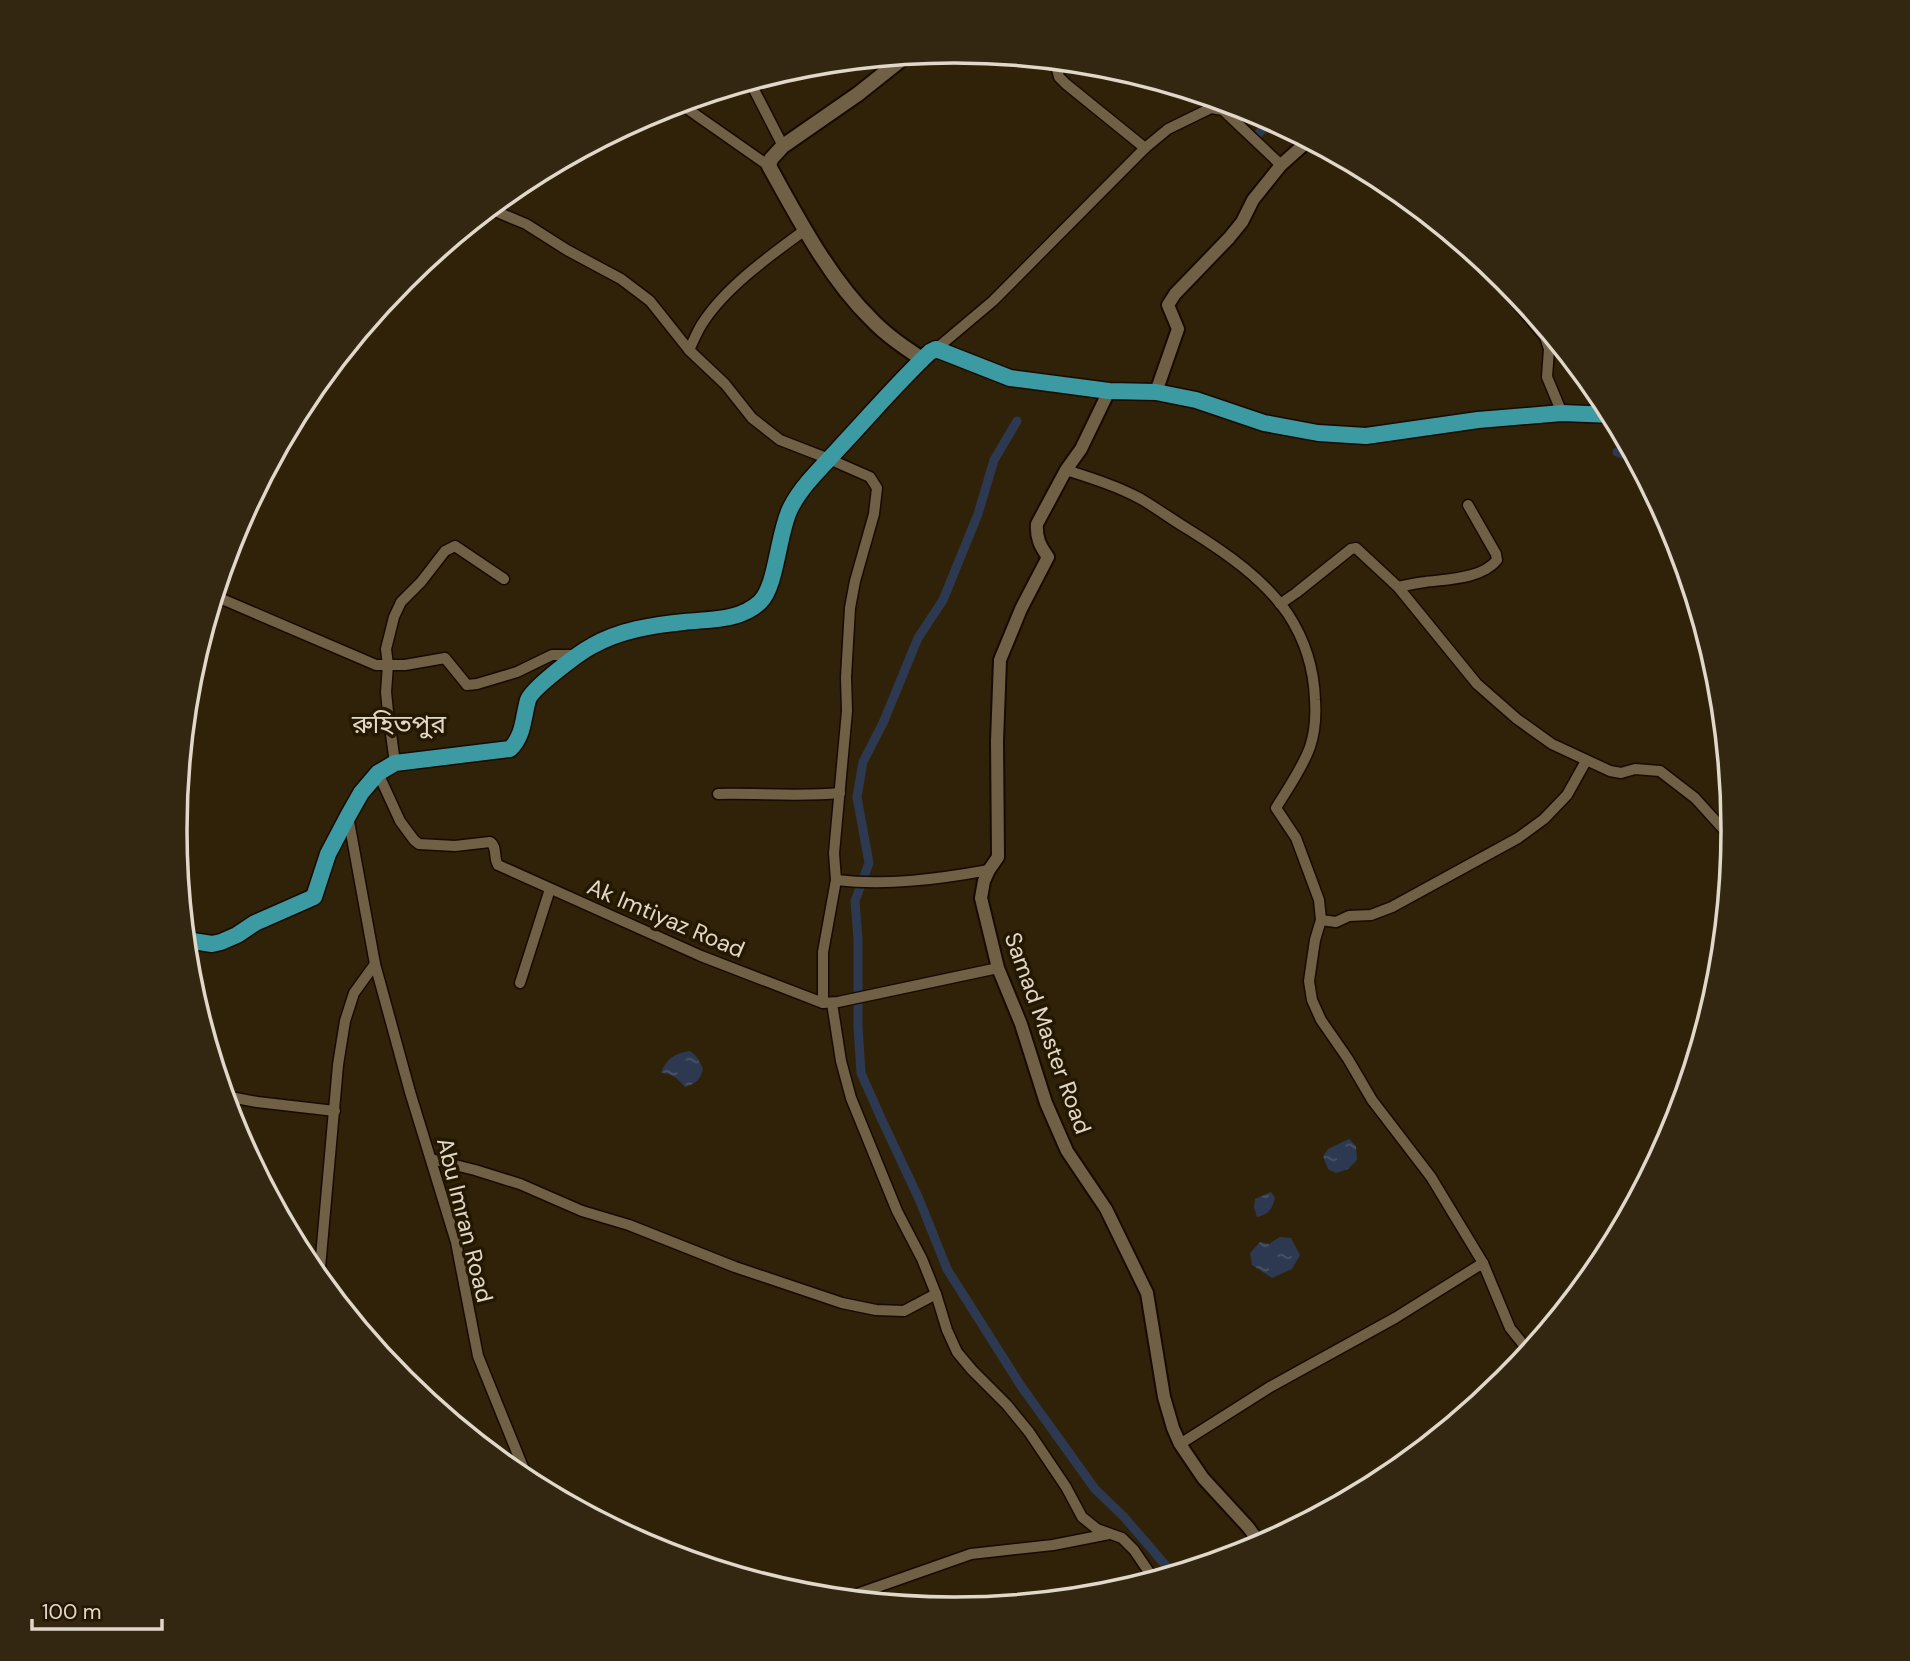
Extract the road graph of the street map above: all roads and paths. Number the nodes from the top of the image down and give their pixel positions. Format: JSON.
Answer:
{"nodes":[{"id":1,"x":893,"y":66,"type":"edge"},
{"id":2,"x":1057,"y":70,"type":"edge"},
{"id":3,"x":754,"y":90,"type":"edge"},
{"id":4,"x":1212,"y":108,"type":"edge"},
{"id":5,"x":690,"y":111,"type":"edge"},
{"id":6,"x":1234,"y":116,"type":"edge"},
{"id":7,"x":782,"y":146,"type":"junction"},
{"id":8,"x":1302,"y":146,"type":"edge"},
{"id":9,"x":1144,"y":148,"type":"junction"},
{"id":10,"x":1281,"y":165,"type":"junction"},
{"id":11,"x":769,"y":166,"type":"junction"},
{"id":12,"x":500,"y":213,"type":"edge"},
{"id":13,"x":805,"y":230,"type":"junction"},
{"id":14,"x":1547,"y":342,"type":"edge"},
{"id":15,"x":936,"y":349,"type":"junction"},
{"id":16,"x":689,"y":350,"type":"junction"},
{"id":17,"x":922,"y":359,"type":"junction"},
{"id":18,"x":1109,"y":391,"type":"junction"},
{"id":19,"x":1156,"y":391,"type":"junction"},
{"id":20,"x":1562,"y":413,"type":"junction"},
{"id":21,"x":1599,"y":413,"type":"edge"},
{"id":22,"x":830,"y":459,"type":"junction"},
{"id":23,"x":1066,"y":470,"type":"junction"},
{"id":24,"x":1468,"y":505,"type":"dead end"},
{"id":25,"x":503,"y":579,"type":"dead end"},
{"id":26,"x":1398,"y":587,"type":"junction"},
{"id":27,"x":223,"y":600,"type":"edge"},
{"id":28,"x":1280,"y":604,"type":"junction"},
{"id":29,"x":577,"y":655,"type":"junction"},
{"id":30,"x":388,"y":665,"type":"junction"},
{"id":31,"x":1586,"y":761,"type":"junction"},
{"id":32,"x":395,"y":763,"type":"junction"},
{"id":33,"x":377,"y":773,"type":"junction"},
{"id":34,"x":840,"y":793,"type":"junction"},
{"id":35,"x":718,"y":794,"type":"dead end"},
{"id":36,"x":348,"y":816,"type":"junction"},
{"id":37,"x":1722,"y":828,"type":"edge"},
{"id":38,"x":989,"y":870,"type":"junction"},
{"id":39,"x":836,"y":880,"type":"junction"},
{"id":40,"x":550,"y":889,"type":"junction"},
{"id":41,"x":1321,"y":920,"type":"junction"},
{"id":42,"x":196,"y":941,"type":"edge"},
{"id":43,"x":374,"y":964,"type":"junction"},
{"id":44,"x":998,"y":968,"type":"junction"},
{"id":45,"x":520,"y":983,"type":"dead end"},
{"id":46,"x":831,"y":1003,"type":"junction"},
{"id":47,"x":236,"y":1098,"type":"edge"},
{"id":48,"x":335,"y":1111,"type":"junction"},
{"id":49,"x":431,"y":1159,"type":"junction"},
{"id":50,"x":321,"y":1262,"type":"edge"},
{"id":51,"x":1483,"y":1263,"type":"junction"},
{"id":52,"x":936,"y":1294,"type":"junction"},
{"id":53,"x":1524,"y":1345,"type":"edge"},
{"id":54,"x":1180,"y":1444,"type":"junction"},
{"id":55,"x":522,"y":1464,"type":"edge"},
{"id":56,"x":1110,"y":1534,"type":"junction"},
{"id":57,"x":1255,"y":1537,"type":"edge"},
{"id":58,"x":1149,"y":1573,"type":"edge"},
{"id":59,"x":864,"y":1592,"type":"edge"}],
"edges":[{"from":1,"to":7,"type":"main road"},
{"from":2,"to":9,"type":"street"},
{"from":3,"to":7,"type":"street"},
{"from":4,"to":9,"type":"street"},
{"from":5,"to":11,"type":"street"},
{"from":6,"to":10,"type":"street"},
{"from":7,"to":11,"type":"main road"},
{"from":8,"to":10,"type":"street"},
{"from":9,"to":15,"type":"street"},
{"from":10,"to":19,"type":"street"},
{"from":11,"to":13,"type":"main road"},
{"from":12,"to":16,"type":"street"},
{"from":13,"to":16,"type":"street"},
{"from":13,"to":17,"type":"main road"},
{"from":14,"to":20,"type":"street"},
{"from":15,"to":17,"type":"main road"},
{"from":15,"to":18,"type":"main road"},
{"from":16,"to":22,"type":"street"},
{"from":17,"to":22,"type":"main road"},
{"from":18,"to":19,"type":"main road"},
{"from":18,"to":23,"type":"street","name":"Samad Master Road"},
{"from":19,"to":20,"type":"main road"},
{"from":20,"to":21,"type":"main road"},
{"from":22,"to":29,"type":"main road"},
{"from":22,"to":34,"type":"street"},
{"from":23,"to":28,"type":"street"},
{"from":23,"to":38,"type":"street","name":"Samad Master Road"},
{"from":24,"to":26,"type":"street"},
{"from":25,"to":30,"type":"street"},
{"from":26,"to":28,"type":"street"},
{"from":26,"to":31,"type":"street"},
{"from":27,"to":30,"type":"street"},
{"from":28,"to":41,"type":"street"},
{"from":29,"to":30,"type":"street"},
{"from":29,"to":32,"type":"main road"},
{"from":30,"to":32,"type":"street"},
{"from":31,"to":37,"type":"street"},
{"from":31,"to":41,"type":"street"},
{"from":32,"to":33,"type":"main road"},
{"from":33,"to":36,"type":"main road"},
{"from":33,"to":40,"type":"street","name":"Ak Imtiyaz Road"},
{"from":34,"to":35,"type":"street"},
{"from":34,"to":39,"type":"street"},
{"from":36,"to":42,"type":"main road"},
{"from":36,"to":43,"type":"street","name":"Abu Imran Road"},
{"from":38,"to":39,"type":"street"},
{"from":38,"to":44,"type":"street","name":"Samad Master Road"},
{"from":39,"to":46,"type":"street"},
{"from":40,"to":45,"type":"street"},
{"from":40,"to":46,"type":"street","name":"Ak Imtiyaz Road"},
{"from":41,"to":51,"type":"street"},
{"from":43,"to":48,"type":"street"},
{"from":43,"to":49,"type":"street","name":"Abu Imran Road"},
{"from":44,"to":46,"type":"street"},
{"from":44,"to":54,"type":"street","name":"Samad Master Road"},
{"from":46,"to":52,"type":"street"},
{"from":47,"to":48,"type":"street"},
{"from":48,"to":50,"type":"street"},
{"from":49,"to":52,"type":"street"},
{"from":49,"to":55,"type":"street","name":"Abu Imran Road"},
{"from":51,"to":53,"type":"street"},
{"from":51,"to":54,"type":"street"},
{"from":52,"to":56,"type":"street"},
{"from":54,"to":57,"type":"street","name":"Samad Master Road"},
{"from":56,"to":58,"type":"street"},
{"from":56,"to":59,"type":"street"}]}
